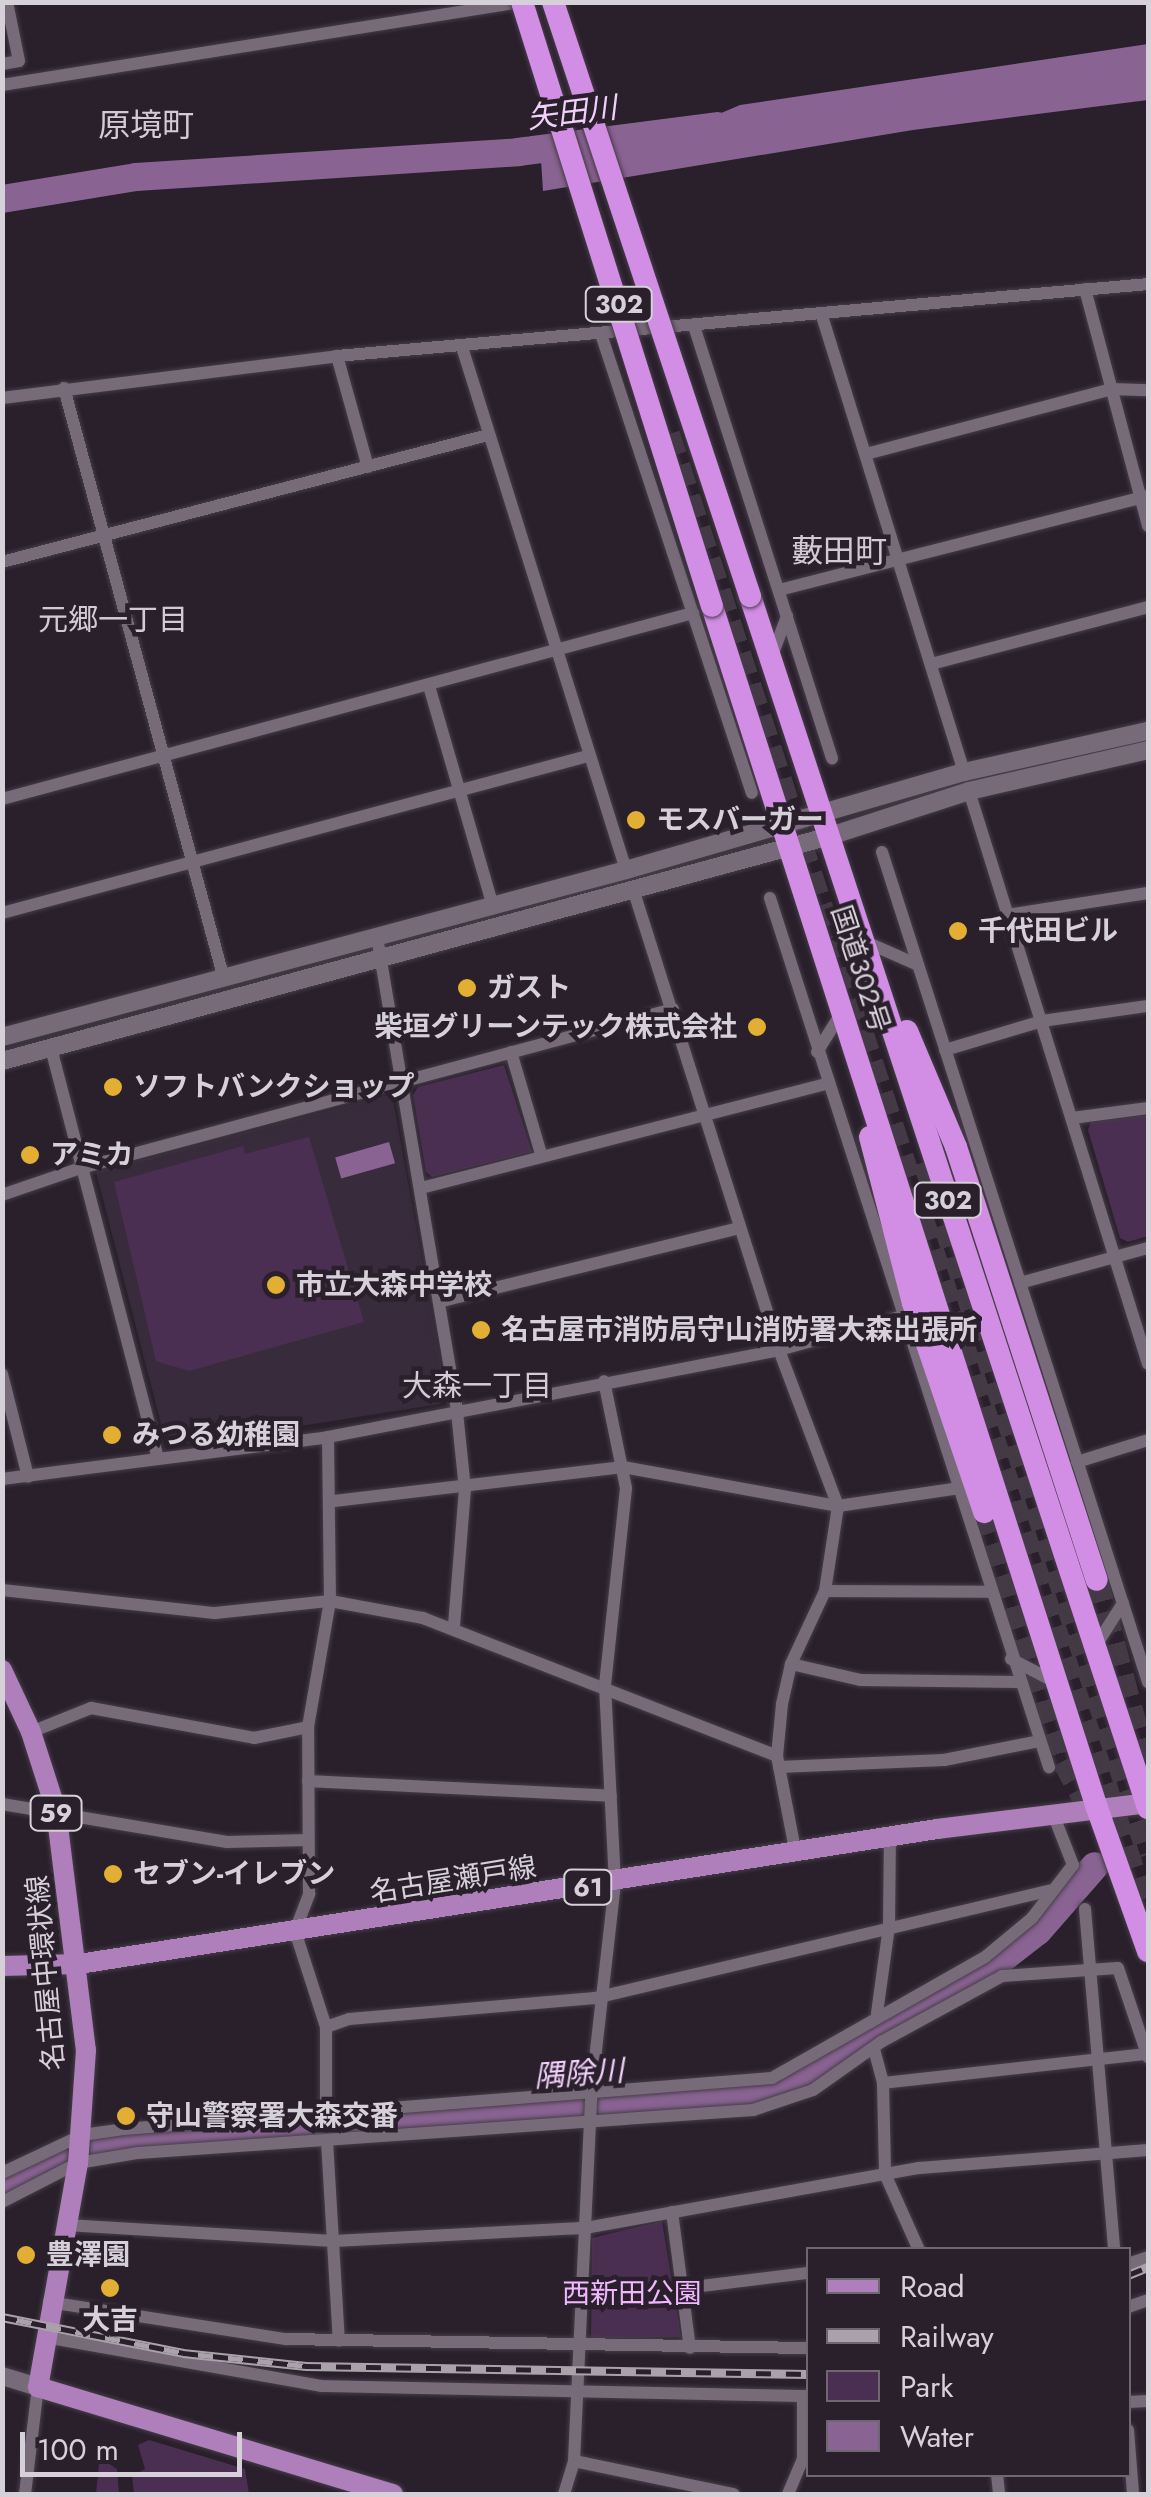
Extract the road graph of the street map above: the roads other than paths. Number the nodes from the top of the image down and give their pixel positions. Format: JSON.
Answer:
{"nodes":[{"id":1,"x":7,"y":2,"type":"edge"},
{"id":2,"x":521,"y":2,"type":"edge"},
{"id":3,"x":553,"y":2,"type":"edge"},
{"id":4,"x":2,"y":64,"type":"edge"},
{"id":5,"x":2,"y":85,"type":"edge"},
{"id":6,"x":1148,"y":284,"type":"edge"},
{"id":7,"x":1086,"y":289,"type":"junction"},
{"id":8,"x":822,"y":316,"type":"junction"},
{"id":9,"x":694,"y":326,"type":"junction"},
{"id":10,"x":600,"y":334,"type":"junction"},
{"id":11,"x":462,"y":347,"type":"junction"},
{"id":12,"x":337,"y":356,"type":"junction"},
{"id":13,"x":64,"y":388,"type":"junction"},
{"id":14,"x":1112,"y":389,"type":"junction"},
{"id":15,"x":1148,"y":390,"type":"edge"},
{"id":16,"x":2,"y":398,"type":"edge"},
{"id":17,"x":488,"y":436,"type":"junction"},
{"id":18,"x":866,"y":454,"type":"junction"},
{"id":19,"x":368,"y":466,"type":"junction"},
{"id":20,"x":1144,"y":496,"type":"edge"},
{"id":21,"x":1148,"y":526,"type":"edge"},
{"id":22,"x":106,"y":534,"type":"junction"},
{"id":23,"x":901,"y":558,"type":"junction"},
{"id":24,"x":2,"y":562,"type":"edge"},
{"id":25,"x":778,"y":590,"type":"junction"},
{"id":26,"x":1148,"y":607,"type":"edge"},
{"id":27,"x":703,"y":609,"type":"junction"},
{"id":28,"x":787,"y":616,"type":"junction"},
{"id":29,"x":558,"y":652,"type":"junction"},
{"id":30,"x":771,"y":658,"type":"junction"},
{"id":31,"x":936,"y":664,"type":"junction"},
{"id":32,"x":429,"y":686,"type":"junction"},
{"id":33,"x":1148,"y":731,"type":"edge"},
{"id":34,"x":744,"y":740,"type":"junction"},
{"id":35,"x":1148,"y":750,"type":"edge"},
{"id":36,"x":588,"y":756,"type":"junction"},
{"id":37,"x":163,"y":758,"type":"junction"},
{"id":38,"x":832,"y":758,"type":"dead end"},
{"id":39,"x":964,"y":772,"type":"junction"},
{"id":40,"x":969,"y":791,"type":"junction"},
{"id":41,"x":462,"y":792,"type":"junction"},
{"id":42,"x":752,"y":793,"type":"dead end"},
{"id":43,"x":2,"y":799,"type":"edge"},
{"id":44,"x":822,"y":813,"type":"junction"},
{"id":45,"x":830,"y":836,"type":"junction"},
{"id":46,"x":784,"y":837,"type":"junction"},
{"id":47,"x":882,"y":852,"type":"dead end"},
{"id":48,"x":191,"y":864,"type":"junction"},
{"id":49,"x":626,"y":870,"type":"junction"},
{"id":50,"x":633,"y":890,"type":"junction"},
{"id":51,"x":1148,"y":892,"type":"edge"},
{"id":52,"x":770,"y":898,"type":"dead end"},
{"id":53,"x":493,"y":906,"type":"junction"},
{"id":54,"x":2,"y":913,"type":"edge"},
{"id":55,"x":1007,"y":915,"type":"junction"},
{"id":56,"x":377,"y":937,"type":"junction"},
{"id":57,"x":866,"y":942,"type":"junction"},
{"id":58,"x":381,"y":958,"type":"junction"},
{"id":59,"x":918,"y":965,"type":"junction"},
{"id":60,"x":224,"y":979,"type":"junction"},
{"id":61,"x":1148,"y":1006,"type":"edge"},
{"id":62,"x":672,"y":1009,"type":"junction"},
{"id":63,"x":842,"y":1012,"type":"junction"},
{"id":64,"x":1042,"y":1021,"type":"junction"},
{"id":65,"x":2,"y":1038,"type":"edge"},
{"id":66,"x":51,"y":1048,"type":"junction"},
{"id":67,"x":946,"y":1050,"type":"junction"},
{"id":68,"x":511,"y":1052,"type":"junction"},
{"id":69,"x":816,"y":1052,"type":"junction"},
{"id":70,"x":2,"y":1061,"type":"edge"},
{"id":71,"x":402,"y":1080,"type":"junction"},
{"id":72,"x":826,"y":1084,"type":"junction"},
{"id":73,"x":1148,"y":1108,"type":"edge"},
{"id":74,"x":703,"y":1116,"type":"junction"},
{"id":75,"x":1072,"y":1118,"type":"junction"},
{"id":76,"x":542,"y":1157,"type":"junction"},
{"id":77,"x":80,"y":1168,"type":"junction"},
{"id":78,"x":422,"y":1188,"type":"junction"},
{"id":79,"x":2,"y":1195,"type":"edge"},
{"id":80,"x":739,"y":1228,"type":"junction"},
{"id":81,"x":1148,"y":1248,"type":"edge"},
{"id":82,"x":1116,"y":1258,"type":"junction"},
{"id":83,"x":1020,"y":1284,"type":"junction"},
{"id":84,"x":442,"y":1301,"type":"junction"},
{"id":85,"x":903,"y":1316,"type":"junction"},
{"id":86,"x":779,"y":1350,"type":"junction"},
{"id":87,"x":1148,"y":1364,"type":"edge"},
{"id":88,"x":2,"y":1374,"type":"edge"},
{"id":89,"x":604,"y":1381,"type":"junction"},
{"id":90,"x":456,"y":1412,"type":"junction"},
{"id":91,"x":328,"y":1437,"type":"junction"},
{"id":92,"x":1148,"y":1440,"type":"edge"},
{"id":93,"x":158,"y":1458,"type":"junction"},
{"id":94,"x":1078,"y":1462,"type":"junction"},
{"id":95,"x":623,"y":1466,"type":"junction"},
{"id":96,"x":28,"y":1477,"type":"junction"},
{"id":97,"x":2,"y":1479,"type":"edge"},
{"id":98,"x":960,"y":1488,"type":"junction"},
{"id":99,"x":465,"y":1489,"type":"junction"},
{"id":100,"x":334,"y":1502,"type":"junction"},
{"id":101,"x":838,"y":1506,"type":"junction"},
{"id":102,"x":984,"y":1512,"type":"tunnel mouth"},
{"id":103,"x":1097,"y":1580,"type":"tunnel mouth"},
{"id":104,"x":2,"y":1590,"type":"edge"},
{"id":105,"x":825,"y":1591,"type":"junction"},
{"id":106,"x":990,"y":1592,"type":"junction"},
{"id":107,"x":330,"y":1601,"type":"junction"},
{"id":108,"x":1123,"y":1602,"type":"junction"},
{"id":109,"x":454,"y":1625,"type":"junction"},
{"id":110,"x":1094,"y":1650,"type":"junction"},
{"id":111,"x":1011,"y":1660,"type":"junction"},
{"id":112,"x":792,"y":1664,"type":"junction"},
{"id":113,"x":2,"y":1670,"type":"edge"},
{"id":114,"x":1018,"y":1682,"type":"junction"},
{"id":115,"x":1148,"y":1682,"type":"edge"},
{"id":116,"x":606,"y":1685,"type":"junction"},
{"id":117,"x":1062,"y":1685,"type":"junction"},
{"id":118,"x":308,"y":1728,"type":"junction"},
{"id":119,"x":32,"y":1732,"type":"junction"},
{"id":120,"x":1040,"y":1741,"type":"junction"},
{"id":121,"x":778,"y":1762,"type":"junction"},
{"id":122,"x":1048,"y":1767,"type":"dead end"},
{"id":123,"x":308,"y":1781,"type":"junction"},
{"id":124,"x":611,"y":1796,"type":"junction"},
{"id":125,"x":2,"y":1804,"type":"edge"},
{"id":126,"x":1148,"y":1805,"type":"edge"},
{"id":127,"x":1097,"y":1808,"type":"junction"},
{"id":128,"x":56,"y":1810,"type":"junction"},
{"id":129,"x":1054,"y":1814,"type":"junction"},
{"id":130,"x":890,"y":1837,"type":"junction"},
{"id":131,"x":308,"y":1840,"type":"junction"},
{"id":132,"x":796,"y":1854,"type":"junction"},
{"id":133,"x":615,"y":1883,"type":"junction"},
{"id":134,"x":1053,"y":1890,"type":"junction"},
{"id":135,"x":1086,"y":1909,"type":"dead end"},
{"id":136,"x":890,"y":1927,"type":"junction"},
{"id":137,"x":296,"y":1931,"type":"junction"},
{"id":138,"x":1148,"y":1951,"type":"edge"},
{"id":139,"x":79,"y":1964,"type":"junction"},
{"id":140,"x":2,"y":1966,"type":"edge"},
{"id":141,"x":1090,"y":1968,"type":"junction"},
{"id":142,"x":602,"y":1996,"type":"junction"},
{"id":143,"x":877,"y":2013,"type":"junction"},
{"id":144,"x":326,"y":2027,"type":"junction"},
{"id":145,"x":874,"y":2048,"type":"junction"},
{"id":146,"x":1148,"y":2056,"type":"edge"},
{"id":147,"x":1098,"y":2061,"type":"junction"},
{"id":148,"x":883,"y":2083,"type":"junction"},
{"id":149,"x":591,"y":2094,"type":"junction"},
{"id":150,"x":326,"y":2113,"type":"junction"},
{"id":151,"x":590,"y":2122,"type":"junction"},
{"id":152,"x":327,"y":2141,"type":"junction"},
{"id":153,"x":80,"y":2149,"type":"junction"},
{"id":154,"x":1148,"y":2150,"type":"edge"},
{"id":155,"x":1109,"y":2158,"type":"junction"},
{"id":156,"x":2,"y":2173,"type":"edge"},
{"id":157,"x":885,"y":2174,"type":"junction"},
{"id":158,"x":2,"y":2202,"type":"edge"},
{"id":159,"x":672,"y":2212,"type":"junction"},
{"id":160,"x":66,"y":2225,"type":"junction"},
{"id":161,"x":586,"y":2228,"type":"junction"},
{"id":162,"x":334,"y":2241,"type":"junction"},
{"id":163,"x":917,"y":2247,"type":"edge"},
{"id":164,"x":1114,"y":2247,"type":"edge"},
{"id":165,"x":806,"y":2272,"type":"edge"},
{"id":166,"x":684,"y":2288,"type":"junction"},
{"id":167,"x":49,"y":2302,"type":"junction"},
{"id":168,"x":44,"y":2337,"type":"junction"},
{"id":169,"x":339,"y":2341,"type":"junction"},
{"id":170,"x":579,"y":2346,"type":"junction"},
{"id":171,"x":690,"y":2348,"type":"junction"},
{"id":172,"x":806,"y":2348,"type":"edge"},
{"id":173,"x":2,"y":2376,"type":"edge"},
{"id":174,"x":38,"y":2387,"type":"junction"},
{"id":175,"x":576,"y":2393,"type":"junction"},
{"id":176,"x":806,"y":2396,"type":"edge"},
{"id":177,"x":806,"y":2442,"type":"edge"},
{"id":178,"x":574,"y":2462,"type":"junction"},
{"id":179,"x":1131,"y":2462,"type":"edge"},
{"id":180,"x":25,"y":2494,"type":"edge"},
{"id":181,"x":393,"y":2494,"type":"edge"},
{"id":182,"x":564,"y":2494,"type":"edge"},
{"id":183,"x":734,"y":2494,"type":"edge"},
{"id":184,"x":788,"y":2494,"type":"edge"},
{"id":185,"x":1134,"y":2494,"type":"edge"}],
"edges":[{"from":1,"to":4,"type":"street"},
{"from":2,"to":5,"type":"street"},
{"from":2,"to":27,"type":"highway","name":"国道302号","number":"302","bridge":true},
{"from":3,"to":30,"type":"highway","name":"国道302号","number":"302","bridge":true},
{"from":6,"to":7,"type":"street"},
{"from":7,"to":8,"type":"street"},
{"from":7,"to":14,"type":"street"},
{"from":8,"to":9,"type":"street"},
{"from":8,"to":18,"type":"street"},
{"from":9,"to":10,"type":"street"},
{"from":9,"to":25,"type":"street"},
{"from":10,"to":11,"type":"street"},
{"from":10,"to":27,"type":"street"},
{"from":11,"to":12,"type":"street"},
{"from":11,"to":17,"type":"street"},
{"from":12,"to":13,"type":"street"},
{"from":12,"to":19,"type":"street"},
{"from":13,"to":16,"type":"street"},
{"from":13,"to":22,"type":"street"},
{"from":14,"to":15,"type":"street"},
{"from":14,"to":18,"type":"street"},
{"from":14,"to":20,"type":"street"},
{"from":17,"to":19,"type":"street"},
{"from":17,"to":29,"type":"street"},
{"from":18,"to":23,"type":"street"},
{"from":19,"to":22,"type":"street"},
{"from":20,"to":21,"type":"street"},
{"from":20,"to":23,"type":"street"},
{"from":22,"to":24,"type":"street"},
{"from":22,"to":37,"type":"street"},
{"from":23,"to":25,"type":"street"},
{"from":23,"to":31,"type":"street"},
{"from":25,"to":28,"type":"street"},
{"from":26,"to":31,"type":"street"},
{"from":27,"to":29,"type":"street"},
{"from":27,"to":34,"type":"highway","name":"国道302号","number":"302"},
{"from":28,"to":30,"type":"street"},
{"from":28,"to":38,"type":"street"},
{"from":29,"to":32,"type":"street"},
{"from":29,"to":36,"type":"street"},
{"from":30,"to":44,"type":"highway","name":"国道302号","number":"302"},
{"from":31,"to":39,"type":"street"},
{"from":32,"to":37,"type":"street"},
{"from":32,"to":41,"type":"street"},
{"from":33,"to":39,"type":"street"},
{"from":34,"to":42,"type":"street"},
{"from":34,"to":46,"type":"highway","name":"国道302号","number":"302"},
{"from":35,"to":40,"type":"street"},
{"from":36,"to":41,"type":"street"},
{"from":36,"to":49,"type":"street"},
{"from":37,"to":43,"type":"street"},
{"from":37,"to":48,"type":"street"},
{"from":39,"to":44,"type":"street"},
{"from":40,"to":45,"type":"street"},
{"from":40,"to":55,"type":"street"},
{"from":41,"to":48,"type":"street"},
{"from":41,"to":53,"type":"street"},
{"from":44,"to":45,"type":"highway","name":"国道302号","number":"302"},
{"from":44,"to":46,"type":"street"},
{"from":45,"to":46,"type":"street"},
{"from":45,"to":57,"type":"highway","name":"国道302号","number":"302"},
{"from":46,"to":49,"type":"street"},
{"from":46,"to":50,"type":"street"},
{"from":46,"to":63,"type":"highway","name":"国道302号","number":"302"},
{"from":47,"to":59,"type":"street"},
{"from":48,"to":54,"type":"street"},
{"from":48,"to":60,"type":"street"},
{"from":49,"to":53,"type":"street"},
{"from":50,"to":58,"type":"street"},
{"from":50,"to":62,"type":"street"},
{"from":51,"to":55,"type":"street"},
{"from":52,"to":69,"type":"street"},
{"from":53,"to":56,"type":"street"},
{"from":55,"to":64,"type":"street"},
{"from":56,"to":58,"type":"street"},
{"from":56,"to":60,"type":"street"},
{"from":57,"to":59,"type":"street"},
{"from":57,"to":103,"type":"highway"},
{"from":57,"to":110,"type":"highway","name":"国道302号","number":"302"},
{"from":58,"to":66,"type":"street"},
{"from":58,"to":71,"type":"street"},
{"from":59,"to":67,"type":"street"},
{"from":60,"to":65,"type":"street"},
{"from":61,"to":64,"type":"street"},
{"from":62,"to":68,"type":"street"},
{"from":62,"to":74,"type":"street"},
{"from":63,"to":69,"type":"street"},
{"from":63,"to":102,"type":"highway"},
{"from":63,"to":117,"type":"highway","name":"国道302号","number":"302"},
{"from":64,"to":67,"type":"street"},
{"from":64,"to":75,"type":"street"},
{"from":66,"to":70,"type":"street"},
{"from":66,"to":77,"type":"street"},
{"from":67,"to":83,"type":"street"},
{"from":68,"to":71,"type":"street"},
{"from":68,"to":76,"type":"street"},
{"from":69,"to":72,"type":"street"},
{"from":71,"to":77,"type":"street"},
{"from":71,"to":78,"type":"street"},
{"from":72,"to":74,"type":"street"},
{"from":72,"to":85,"type":"street"},
{"from":73,"to":75,"type":"street"},
{"from":74,"to":76,"type":"street"},
{"from":74,"to":80,"type":"street"},
{"from":75,"to":82,"type":"street"},
{"from":76,"to":78,"type":"street"},
{"from":77,"to":79,"type":"street"},
{"from":77,"to":93,"type":"street"},
{"from":78,"to":84,"type":"street"},
{"from":80,"to":84,"type":"street"},
{"from":80,"to":86,"type":"street"},
{"from":81,"to":82,"type":"street"},
{"from":82,"to":83,"type":"street"},
{"from":82,"to":87,"type":"street"},
{"from":83,"to":94,"type":"street"},
{"from":84,"to":90,"type":"street"},
{"from":85,"to":86,"type":"street"},
{"from":85,"to":98,"type":"street"},
{"from":86,"to":89,"type":"street"},
{"from":86,"to":101,"type":"street"},
{"from":88,"to":96,"type":"street"},
{"from":89,"to":90,"type":"street"},
{"from":89,"to":95,"type":"street"},
{"from":90,"to":91,"type":"street"},
{"from":90,"to":99,"type":"street"},
{"from":91,"to":93,"type":"street"},
{"from":91,"to":100,"type":"street"},
{"from":92,"to":94,"type":"street"},
{"from":93,"to":96,"type":"street"},
{"from":94,"to":108,"type":"street"},
{"from":95,"to":99,"type":"street"},
{"from":95,"to":101,"type":"street"},
{"from":95,"to":116,"type":"street"},
{"from":96,"to":97,"type":"street"},
{"from":98,"to":101,"type":"street"},
{"from":98,"to":106,"type":"street"},
{"from":99,"to":100,"type":"street"},
{"from":99,"to":109,"type":"street"},
{"from":100,"to":107,"type":"street"},
{"from":101,"to":105,"type":"street"},
{"from":104,"to":107,"type":"street"},
{"from":105,"to":106,"type":"street"},
{"from":105,"to":112,"type":"street"},
{"from":106,"to":111,"type":"street"},
{"from":107,"to":109,"type":"street"},
{"from":107,"to":118,"type":"street"},
{"from":108,"to":110,"type":"street"},
{"from":108,"to":115,"type":"street"},
{"from":109,"to":116,"type":"street"},
{"from":110,"to":126,"type":"highway","name":"国道302号","number":"302"},
{"from":111,"to":114,"type":"street"},
{"from":111,"to":117,"type":"street"},
{"from":112,"to":114,"type":"street"},
{"from":112,"to":121,"type":"street"},
{"from":113,"to":119,"type":"main road","name":"名古屋中環状線","number":"59"},
{"from":114,"to":120,"type":"street"},
{"from":116,"to":121,"type":"street"},
{"from":116,"to":124,"type":"street"},
{"from":117,"to":127,"type":"highway","name":"国道302号","number":"302"},
{"from":118,"to":119,"type":"street"},
{"from":118,"to":123,"type":"street"},
{"from":119,"to":128,"type":"main road","name":"名古屋中環状線","number":"59"},
{"from":120,"to":121,"type":"street"},
{"from":120,"to":122,"type":"street"},
{"from":121,"to":132,"type":"street"},
{"from":123,"to":124,"type":"street"},
{"from":123,"to":131,"type":"street"},
{"from":124,"to":133,"type":"street"},
{"from":125,"to":128,"type":"street"},
{"from":126,"to":127,"type":"main road","name":"名古屋瀬戸線","number":"61"},
{"from":127,"to":129,"type":"main road","name":"名古屋瀬戸線","number":"61"},
{"from":127,"to":138,"type":"highway","name":"国道302号","number":"302"},
{"from":128,"to":131,"type":"street"},
{"from":128,"to":139,"type":"main road","name":"名古屋中環状線","number":"59"},
{"from":129,"to":130,"type":"main road","name":"名古屋瀬戸線","number":"61"},
{"from":129,"to":134,"type":"street"},
{"from":130,"to":132,"type":"main road","name":"名古屋瀬戸線","number":"61"},
{"from":130,"to":136,"type":"street"},
{"from":131,"to":137,"type":"street"},
{"from":132,"to":133,"type":"main road","name":"名古屋瀬戸線","number":"61"},
{"from":133,"to":137,"type":"main road","name":"名古屋瀬戸線","number":"61"},
{"from":133,"to":142,"type":"street"},
{"from":134,"to":136,"type":"street"},
{"from":134,"to":143,"type":"street"},
{"from":135,"to":141,"type":"street"},
{"from":136,"to":142,"type":"street"},
{"from":136,"to":143,"type":"street"},
{"from":137,"to":139,"type":"main road","name":"名古屋瀬戸線","number":"61"},
{"from":137,"to":144,"type":"street"},
{"from":139,"to":140,"type":"main road","name":"名古屋瀬戸線","number":"61"},
{"from":139,"to":153,"type":"main road","name":"名古屋中環状線","number":"59"},
{"from":141,"to":145,"type":"street"},
{"from":141,"to":146,"type":"street"},
{"from":141,"to":147,"type":"street"},
{"from":142,"to":144,"type":"street"},
{"from":142,"to":149,"type":"street"},
{"from":143,"to":149,"type":"street"},
{"from":144,"to":150,"type":"street"},
{"from":145,"to":148,"type":"street"},
{"from":145,"to":151,"type":"street"},
{"from":146,"to":147,"type":"street"},
{"from":147,"to":148,"type":"street"},
{"from":147,"to":155,"type":"street"},
{"from":148,"to":157,"type":"street"},
{"from":149,"to":150,"type":"street"},
{"from":149,"to":151,"type":"street"},
{"from":150,"to":153,"type":"street"},
{"from":151,"to":152,"type":"street"},
{"from":151,"to":161,"type":"street"},
{"from":152,"to":153,"type":"street"},
{"from":152,"to":162,"type":"street"},
{"from":153,"to":156,"type":"street"},
{"from":153,"to":158,"type":"street"},
{"from":153,"to":160,"type":"main road","name":"名古屋中環状線","number":"59"},
{"from":154,"to":155,"type":"street"},
{"from":155,"to":157,"type":"street"},
{"from":155,"to":164,"type":"street"},
{"from":157,"to":159,"type":"street"},
{"from":157,"to":163,"type":"street"},
{"from":159,"to":161,"type":"street"},
{"from":159,"to":166,"type":"street"},
{"from":160,"to":162,"type":"street"},
{"from":160,"to":167,"type":"main road","name":"名古屋中環状線","number":"59"},
{"from":161,"to":162,"type":"street"},
{"from":161,"to":170,"type":"street"},
{"from":162,"to":169,"type":"street"},
{"from":165,"to":166,"type":"street"},
{"from":166,"to":171,"type":"street"},
{"from":167,"to":168,"type":"main road","name":"名古屋中環状線","number":"59"},
{"from":167,"to":169,"type":"street"},
{"from":168,"to":174,"type":"main road","name":"名古屋中環状線","number":"59"},
{"from":168,"to":175,"type":"street"},
{"from":169,"to":170,"type":"street"},
{"from":170,"to":171,"type":"street"},
{"from":170,"to":175,"type":"street"},
{"from":171,"to":172,"type":"street"},
{"from":173,"to":174,"type":"street"},
{"from":174,"to":180,"type":"street"},
{"from":174,"to":181,"type":"main road"},
{"from":175,"to":176,"type":"street"},
{"from":175,"to":178,"type":"street"},
{"from":176,"to":177,"type":"street"},
{"from":177,"to":184,"type":"street"},
{"from":178,"to":182,"type":"street"},
{"from":178,"to":183,"type":"street"},
{"from":179,"to":185,"type":"street"}]}
